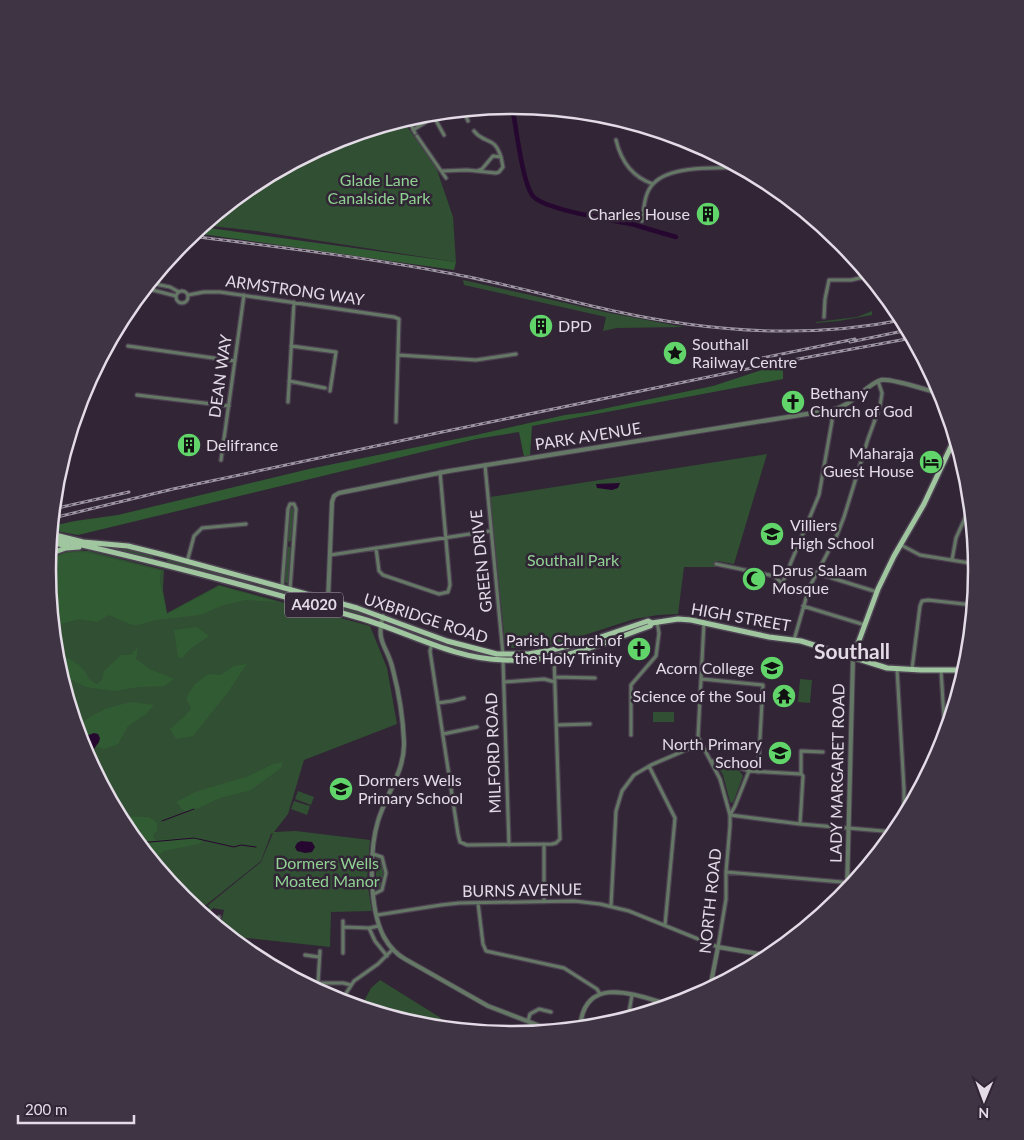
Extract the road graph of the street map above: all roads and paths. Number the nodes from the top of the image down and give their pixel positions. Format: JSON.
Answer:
{"nodes":[{"id":1,"x":466,"y":117,"type":"edge"},
{"id":2,"x":436,"y":121,"type":"edge"},
{"id":3,"x":468,"y":121,"type":"dead end"},
{"id":4,"x":427,"y":122,"type":"edge"},
{"id":5,"x":411,"y":126,"type":"edge"},
{"id":6,"x":474,"y":131,"type":"dead end"},
{"id":7,"x":415,"y":133,"type":"junction"},
{"id":8,"x":444,"y":135,"type":"dead end"},
{"id":9,"x":616,"y":140,"type":"dead end"},
{"id":10,"x":498,"y":148,"type":"junction"},
{"id":11,"x":493,"y":156,"type":"junction"},
{"id":12,"x":501,"y":157,"type":"junction"},
{"id":13,"x":728,"y":169,"type":"edge"},
{"id":14,"x":442,"y":171,"type":"junction"},
{"id":15,"x":477,"y":171,"type":"junction"},
{"id":16,"x":446,"y":178,"type":"dead end"},
{"id":17,"x":653,"y":184,"type":"junction"},
{"id":18,"x":642,"y":219,"type":"dead end"},
{"id":19,"x":861,"y":278,"type":"edge"},
{"id":20,"x":157,"y":284,"type":"edge"},
{"id":21,"x":153,"y":290,"type":"edge"},
{"id":22,"x":179,"y":292,"type":"junction"},
{"id":23,"x":188,"y":295,"type":"junction"},
{"id":24,"x":244,"y":295,"type":"junction"},
{"id":25,"x":176,"y":296,"type":"junction"},
{"id":26,"x":294,"y":302,"type":"junction"},
{"id":27,"x":824,"y":317,"type":"dead end"},
{"id":28,"x":128,"y":346,"type":"dead end"},
{"id":29,"x":292,"y":346,"type":"junction"},
{"id":30,"x":516,"y":354,"type":"dead end"},
{"id":31,"x":398,"y":355,"type":"junction"},
{"id":32,"x":235,"y":361,"type":"junction"},
{"id":33,"x":289,"y":381,"type":"junction"},
{"id":34,"x":878,"y":382,"type":"junction"},
{"id":35,"x":326,"y":388,"type":"dead end"},
{"id":36,"x":330,"y":391,"type":"dead end"},
{"id":37,"x":931,"y":391,"type":"edge"},
{"id":38,"x":137,"y":395,"type":"dead end"},
{"id":39,"x":288,"y":402,"type":"dead end"},
{"id":40,"x":229,"y":406,"type":"junction"},
{"id":41,"x":832,"y":410,"type":"junction"},
{"id":42,"x":396,"y":422,"type":"dead end"},
{"id":43,"x":951,"y":447,"type":"edge"},
{"id":44,"x":221,"y":460,"type":"dead end"},
{"id":45,"x":485,"y":465,"type":"junction"},
{"id":46,"x":440,"y":472,"type":"junction"},
{"id":47,"x":965,"y":519,"type":"edge"},
{"id":48,"x":246,"y":524,"type":"dead end"},
{"id":49,"x":490,"y":531,"type":"junction"},
{"id":50,"x":446,"y":538,"type":"junction"},
{"id":51,"x":57,"y":539,"type":"edge"},
{"id":52,"x":57,"y":539,"type":"edge"},
{"id":53,"x":57,"y":541,"type":"edge"},
{"id":54,"x":900,"y":545,"type":"junction"},
{"id":55,"x":84,"y":546,"type":"junction"},
{"id":56,"x":71,"y":547,"type":"junction"},
{"id":57,"x":376,"y":548,"type":"junction"},
{"id":58,"x":57,"y":552,"type":"edge"},
{"id":59,"x":330,"y":555,"type":"junction"},
{"id":60,"x":168,"y":556,"type":"junction"},
{"id":61,"x":952,"y":560,"type":"junction"},
{"id":62,"x":187,"y":562,"type":"junction"},
{"id":63,"x":968,"y":563,"type":"edge"},
{"id":64,"x":716,"y":564,"type":"dead end"},
{"id":65,"x":165,"y":566,"type":"junction"},
{"id":66,"x":816,"y":573,"type":"junction"},
{"id":67,"x":251,"y":579,"type":"junction"},
{"id":68,"x":782,"y":584,"type":"junction"},
{"id":69,"x":248,"y":587,"type":"junction"},
{"id":70,"x":282,"y":587,"type":"junction"},
{"id":71,"x":290,"y":590,"type":"junction"},
{"id":72,"x":877,"y":592,"type":"junction"},
{"id":73,"x":807,"y":593,"type":"junction"},
{"id":74,"x":306,"y":594,"type":"junction"},
{"id":75,"x":328,"y":601,"type":"junction"},
{"id":76,"x":304,"y":602,"type":"junction"},
{"id":77,"x":967,"y":603,"type":"edge"},
{"id":78,"x":803,"y":606,"type":"junction"},
{"id":79,"x":382,"y":616,"type":"junction"},
{"id":80,"x":654,"y":622,"type":"junction"},
{"id":81,"x":704,"y":622,"type":"junction"},
{"id":82,"x":380,"y":624,"type":"junction"},
{"id":83,"x":865,"y":625,"type":"junction"},
{"id":84,"x":794,"y":640,"type":"junction"},
{"id":85,"x":432,"y":644,"type":"junction"},
{"id":86,"x":579,"y":644,"type":"junction"},
{"id":87,"x":473,"y":648,"type":"junction"},
{"id":88,"x":580,"y":651,"type":"junction"},
{"id":89,"x":471,"y":656,"type":"junction"},
{"id":90,"x":503,"y":657,"type":"junction"},
{"id":91,"x":554,"y":657,"type":"junction"},
{"id":92,"x":853,"y":657,"type":"junction"},
{"id":93,"x":911,"y":670,"type":"junction"},
{"id":94,"x":941,"y":670,"type":"junction"},
{"id":95,"x":956,"y":670,"type":"edge"},
{"id":96,"x":897,"y":672,"type":"junction"},
{"id":97,"x":555,"y":677,"type":"junction"},
{"id":98,"x":595,"y":678,"type":"dead end"},
{"id":99,"x":702,"y":679,"type":"junction"},
{"id":100,"x":504,"y":682,"type":"junction"},
{"id":101,"x":556,"y":682,"type":"junction"},
{"id":102,"x":464,"y":698,"type":"dead end"},
{"id":103,"x":438,"y":703,"type":"junction"},
{"id":104,"x":944,"y":716,"type":"edge"},
{"id":105,"x":590,"y":724,"type":"dead end"},
{"id":106,"x":557,"y":725,"type":"junction"},
{"id":107,"x":477,"y":727,"type":"dead end"},
{"id":108,"x":443,"y":734,"type":"junction"},
{"id":109,"x":631,"y":734,"type":"dead end"},
{"id":110,"x":700,"y":744,"type":"junction"},
{"id":111,"x":823,"y":752,"type":"dead end"},
{"id":112,"x":711,"y":761,"type":"junction"},
{"id":113,"x":649,"y":766,"type":"junction"},
{"id":114,"x":749,"y":770,"type":"junction"},
{"id":115,"x":758,"y":772,"type":"junction"},
{"id":116,"x":801,"y":774,"type":"junction"},
{"id":117,"x":905,"y":801,"type":"edge"},
{"id":118,"x":730,"y":815,"type":"junction"},
{"id":119,"x":800,"y":824,"type":"junction"},
{"id":120,"x":849,"y":828,"type":"junction"},
{"id":121,"x":885,"y":831,"type":"edge"},
{"id":122,"x":544,"y":844,"type":"junction"},
{"id":123,"x":509,"y":845,"type":"junction"},
{"id":124,"x":373,"y":854,"type":"junction"},
{"id":125,"x":726,"y":872,"type":"junction"},
{"id":126,"x":847,"y":878,"type":"edge"},
{"id":127,"x":844,"y":882,"type":"edge"},
{"id":128,"x":374,"y":894,"type":"junction"},
{"id":129,"x":544,"y":902,"type":"junction"},
{"id":130,"x":478,"y":903,"type":"junction"},
{"id":131,"x":611,"y":906,"type":"junction"},
{"id":132,"x":377,"y":915,"type":"junction"},
{"id":133,"x":344,"y":921,"type":"dead end"},
{"id":134,"x":664,"y":925,"type":"junction"},
{"id":135,"x":380,"y":926,"type":"junction"},
{"id":136,"x":343,"y":927,"type":"junction"},
{"id":137,"x":370,"y":928,"type":"junction"},
{"id":138,"x":718,"y":947,"type":"junction"},
{"id":139,"x":393,"y":949,"type":"junction"},
{"id":140,"x":320,"y":950,"type":"dead end"},
{"id":141,"x":343,"y":953,"type":"dead end"},
{"id":142,"x":758,"y":954,"type":"edge"},
{"id":143,"x":305,"y":956,"type":"dead end"},
{"id":144,"x":387,"y":956,"type":"junction"},
{"id":145,"x":320,"y":957,"type":"junction"},
{"id":146,"x":712,"y":980,"type":"edge"},
{"id":147,"x":318,"y":983,"type":"edge"},
{"id":148,"x":319,"y":983,"type":"edge"},
{"id":149,"x":351,"y":985,"type":"junction"},
{"id":150,"x":345,"y":994,"type":"edge"},
{"id":151,"x":600,"y":994,"type":"junction"},
{"id":152,"x":632,"y":995,"type":"junction"},
{"id":153,"x":658,"y":1002,"type":"edge"},
{"id":154,"x":629,"y":1010,"type":"edge"},
{"id":155,"x":551,"y":1012,"type":"dead end"},
{"id":156,"x":581,"y":1020,"type":"edge"},
{"id":157,"x":528,"y":1022,"type":"junction"},
{"id":158,"x":537,"y":1025,"type":"edge"}],
"edges":[{"from":1,"to":3,"type":"street"},
{"from":2,"to":8,"type":"street"},
{"from":4,"to":7,"type":"street"},
{"from":5,"to":7,"type":"street"},
{"from":6,"to":10,"type":"street"},
{"from":7,"to":14,"type":"street"},
{"from":9,"to":17,"type":"street"},
{"from":10,"to":11,"type":"street"},
{"from":10,"to":12,"type":"street"},
{"from":11,"to":12,"type":"street"},
{"from":11,"to":15,"type":"street"},
{"from":12,"to":15,"type":"street"},
{"from":13,"to":17,"type":"street"},
{"from":14,"to":15,"type":"street"},
{"from":14,"to":16,"type":"street"},
{"from":17,"to":18,"type":"street"},
{"from":19,"to":27,"type":"street"},
{"from":20,"to":22,"type":"street","name":"ARMSTRONG WAY"},
{"from":21,"to":25,"type":"street","name":"ARMSTRONG WAY"},
{"from":22,"to":23,"type":"street","name":"ARMSTRONG WAY"},
{"from":22,"to":25,"type":"street"},
{"from":23,"to":24,"type":"street","name":"ARMSTRONG WAY"},
{"from":23,"to":25,"type":"street","name":"ARMSTRONG WAY"},
{"from":24,"to":26,"type":"street","name":"ARMSTRONG WAY"},
{"from":24,"to":32,"type":"street","name":"DEAN WAY"},
{"from":26,"to":29,"type":"street"},
{"from":26,"to":31,"type":"street","name":"ARMSTRONG WAY"},
{"from":28,"to":32,"type":"street"},
{"from":29,"to":33,"type":"street"},
{"from":29,"to":36,"type":"street"},
{"from":30,"to":31,"type":"street"},
{"from":31,"to":42,"type":"street"},
{"from":32,"to":40,"type":"street","name":"DEAN WAY"},
{"from":33,"to":35,"type":"street"},
{"from":33,"to":39,"type":"street"},
{"from":34,"to":37,"type":"street"},
{"from":34,"to":41,"type":"street","name":"PARK AVENUE"},
{"from":34,"to":66,"type":"street"},
{"from":38,"to":40,"type":"street"},
{"from":40,"to":44,"type":"street","name":"DEAN WAY"},
{"from":41,"to":45,"type":"street","name":"PARK AVENUE"},
{"from":41,"to":68,"type":"street"},
{"from":43,"to":54,"type":"main road"},
{"from":45,"to":46,"type":"street","name":"PARK AVENUE"},
{"from":45,"to":49,"type":"street","name":"GREEN DRIVE"},
{"from":46,"to":50,"type":"street"},
{"from":46,"to":59,"type":"street","name":"PARK AVENUE"},
{"from":47,"to":61,"type":"street"},
{"from":48,"to":62,"type":"street"},
{"from":49,"to":50,"type":"street"},
{"from":49,"to":90,"type":"street","name":"GREEN DRIVE"},
{"from":50,"to":57,"type":"street"},
{"from":50,"to":57,"type":"street"},
{"from":51,"to":55,"type":"main road","name":"UXBRIDGE ROAD","number":"A4020"},
{"from":52,"to":60,"type":"main road","name":"UXBRIDGE ROAD","number":"A4020"},
{"from":53,"to":56,"type":"main road"},
{"from":54,"to":61,"type":"street"},
{"from":54,"to":72,"type":"main road"},
{"from":55,"to":56,"type":"main road"},
{"from":55,"to":65,"type":"main road","name":"UXBRIDGE ROAD","number":"A4020"},
{"from":56,"to":58,"type":"main road"},
{"from":57,"to":59,"type":"street"},
{"from":59,"to":75,"type":"street","name":"PARK AVENUE"},
{"from":60,"to":62,"type":"main road","name":"UXBRIDGE ROAD","number":"A4020"},
{"from":60,"to":65,"type":"main road"},
{"from":61,"to":63,"type":"street"},
{"from":62,"to":67,"type":"main road","name":"UXBRIDGE ROAD","number":"A4020"},
{"from":64,"to":68,"type":"street"},
{"from":65,"to":69,"type":"main road","name":"UXBRIDGE ROAD","number":"A4020"},
{"from":66,"to":72,"type":"street"},
{"from":66,"to":73,"type":"street"},
{"from":67,"to":69,"type":"main road"},
{"from":67,"to":70,"type":"main road","name":"UXBRIDGE ROAD","number":"A4020"},
{"from":68,"to":73,"type":"street"},
{"from":69,"to":76,"type":"main road","name":"UXBRIDGE ROAD","number":"A4020"},
{"from":70,"to":71,"type":"main road","name":"UXBRIDGE ROAD","number":"A4020"},
{"from":70,"to":71,"type":"street"},
{"from":71,"to":74,"type":"main road","name":"UXBRIDGE ROAD","number":"A4020"},
{"from":72,"to":83,"type":"main road"},
{"from":73,"to":78,"type":"street"},
{"from":74,"to":75,"type":"main road","name":"UXBRIDGE ROAD","number":"A4020"},
{"from":74,"to":76,"type":"main road","number":"A4020"},
{"from":75,"to":79,"type":"main road","name":"UXBRIDGE ROAD","number":"A4020"},
{"from":76,"to":82,"type":"main road","name":"UXBRIDGE ROAD","number":"A4020"},
{"from":77,"to":93,"type":"street"},
{"from":78,"to":83,"type":"street"},
{"from":78,"to":84,"type":"street"},
{"from":79,"to":82,"type":"street"},
{"from":79,"to":87,"type":"main road","name":"UXBRIDGE ROAD","number":"A4020"},
{"from":80,"to":81,"type":"main road","name":"HIGH STREET","number":"A4020"},
{"from":80,"to":86,"type":"main road","name":"UXBRIDGE ROAD","number":"A4020"},
{"from":80,"to":88,"type":"main road","name":"UXBRIDGE ROAD","number":"A4020"},
{"from":80,"to":109,"type":"street"},
{"from":81,"to":84,"type":"main road","name":"HIGH STREET","number":"A4020"},
{"from":81,"to":99,"type":"street","name":"NORTH ROAD"},
{"from":82,"to":85,"type":"main road","name":"UXBRIDGE ROAD","number":"A4020"},
{"from":82,"to":124,"type":"street"},
{"from":83,"to":92,"type":"main road"},
{"from":84,"to":92,"type":"main road","name":"HIGH STREET","number":"A4020"},
{"from":85,"to":89,"type":"main road","name":"UXBRIDGE ROAD","number":"A4020"},
{"from":85,"to":103,"type":"street"},
{"from":86,"to":88,"type":"main road"},
{"from":86,"to":90,"type":"main road","name":"UXBRIDGE ROAD","number":"A4020"},
{"from":87,"to":89,"type":"main road"},
{"from":87,"to":90,"type":"main road","name":"UXBRIDGE ROAD","number":"A4020"},
{"from":88,"to":91,"type":"main road","name":"UXBRIDGE ROAD","number":"A4020"},
{"from":89,"to":90,"type":"main road","name":"UXBRIDGE ROAD","number":"A4020"},
{"from":90,"to":91,"type":"main road","name":"UXBRIDGE ROAD","number":"A4020"},
{"from":90,"to":100,"type":"street","name":"MILFORD ROAD"},
{"from":91,"to":97,"type":"street"},
{"from":92,"to":96,"type":"main road","number":"A4020"},
{"from":92,"to":120,"type":"street","name":"LADY MARGARET ROAD"},
{"from":93,"to":94,"type":"main road","number":"A4020"},
{"from":93,"to":96,"type":"main road","number":"A4020"},
{"from":94,"to":95,"type":"main road","number":"A4020"},
{"from":94,"to":104,"type":"street"},
{"from":96,"to":117,"type":"street"},
{"from":97,"to":98,"type":"street"},
{"from":97,"to":101,"type":"street"},
{"from":99,"to":110,"type":"street","name":"NORTH ROAD"},
{"from":99,"to":115,"type":"street"},
{"from":100,"to":101,"type":"street"},
{"from":100,"to":123,"type":"street","name":"MILFORD ROAD"},
{"from":101,"to":106,"type":"street"},
{"from":102,"to":103,"type":"street"},
{"from":103,"to":108,"type":"street"},
{"from":105,"to":106,"type":"street"},
{"from":106,"to":122,"type":"street"},
{"from":107,"to":108,"type":"street"},
{"from":108,"to":123,"type":"street"},
{"from":110,"to":112,"type":"street","name":"NORTH ROAD"},
{"from":110,"to":113,"type":"street"},
{"from":111,"to":116,"type":"street"},
{"from":112,"to":114,"type":"street"},
{"from":112,"to":118,"type":"street","name":"NORTH ROAD"},
{"from":113,"to":131,"type":"street"},
{"from":113,"to":134,"type":"street"},
{"from":114,"to":115,"type":"street"},
{"from":114,"to":118,"type":"street","name":"NORTH ROAD"},
{"from":115,"to":116,"type":"street"},
{"from":116,"to":119,"type":"street"},
{"from":118,"to":119,"type":"street"},
{"from":118,"to":125,"type":"street","name":"NORTH ROAD"},
{"from":119,"to":120,"type":"street"},
{"from":120,"to":121,"type":"street"},
{"from":120,"to":126,"type":"street","name":"LADY MARGARET ROAD"},
{"from":122,"to":123,"type":"street"},
{"from":122,"to":129,"type":"street"},
{"from":124,"to":128,"type":"street"},
{"from":124,"to":128,"type":"street"},
{"from":125,"to":127,"type":"street"},
{"from":125,"to":138,"type":"street","name":"NORTH ROAD"},
{"from":128,"to":132,"type":"street"},
{"from":129,"to":130,"type":"street","name":"BURNS AVENUE"},
{"from":129,"to":131,"type":"street","name":"BURNS AVENUE"},
{"from":130,"to":132,"type":"street","name":"BURNS AVENUE"},
{"from":130,"to":151,"type":"street"},
{"from":131,"to":134,"type":"street","name":"BURNS AVENUE"},
{"from":132,"to":135,"type":"street"},
{"from":133,"to":136,"type":"street"},
{"from":134,"to":138,"type":"street","name":"BURNS AVENUE"},
{"from":135,"to":137,"type":"street"},
{"from":135,"to":139,"type":"street"},
{"from":136,"to":137,"type":"street"},
{"from":136,"to":141,"type":"street"},
{"from":137,"to":144,"type":"street"},
{"from":138,"to":142,"type":"street"},
{"from":138,"to":146,"type":"street","name":"NORTH ROAD"},
{"from":139,"to":144,"type":"street"},
{"from":139,"to":157,"type":"street"},
{"from":140,"to":145,"type":"street"},
{"from":143,"to":145,"type":"street"},
{"from":144,"to":149,"type":"street"},
{"from":145,"to":147,"type":"street"},
{"from":148,"to":149,"type":"street"},
{"from":149,"to":150,"type":"street"},
{"from":151,"to":152,"type":"street"},
{"from":151,"to":156,"type":"street"},
{"from":152,"to":153,"type":"street"},
{"from":152,"to":154,"type":"street"},
{"from":155,"to":157,"type":"street"},
{"from":157,"to":158,"type":"street"}]}
